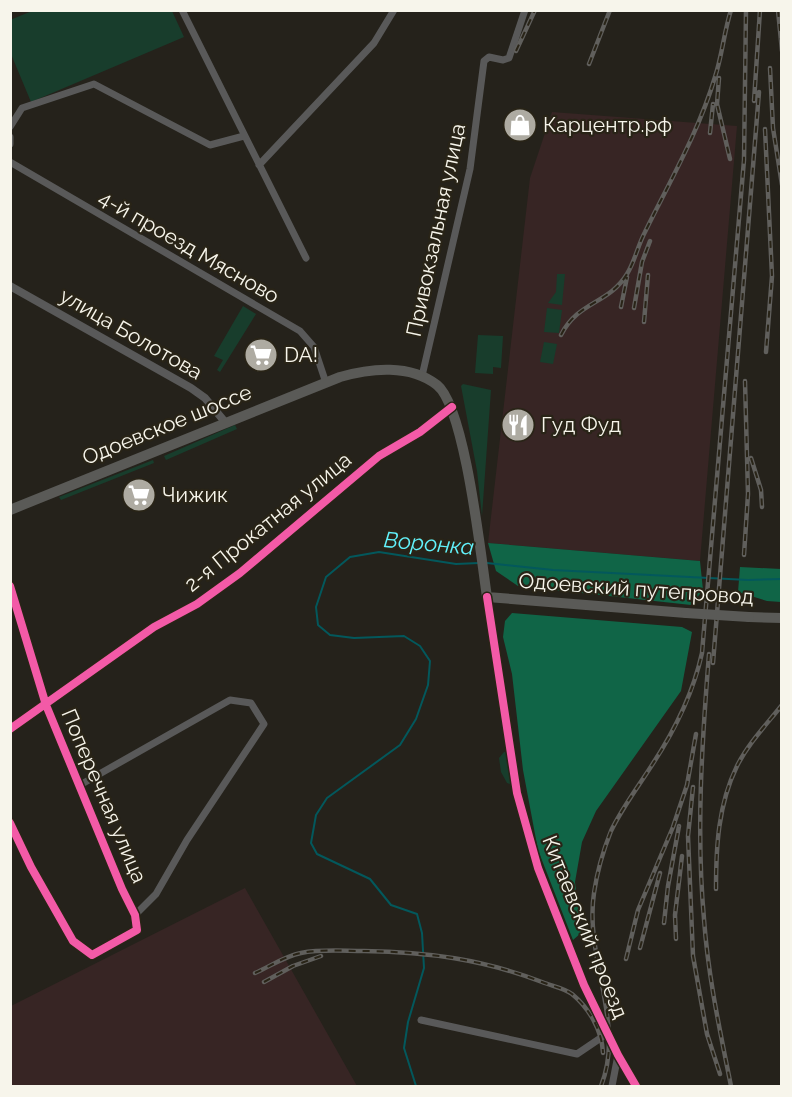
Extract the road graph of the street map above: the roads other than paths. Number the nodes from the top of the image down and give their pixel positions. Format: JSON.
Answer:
{"nodes":[{"id":1,"x":182,"y":10,"type":"edge"},
{"id":2,"x":394,"y":10,"type":"edge"},
{"id":3,"x":525,"y":10,"type":"edge"},
{"id":4,"x":10,"y":127,"type":"edge"},
{"id":5,"x":244,"y":136,"type":"junction"},
{"id":6,"x":10,"y":137,"type":"edge"},
{"id":7,"x":10,"y":144,"type":"edge"},
{"id":8,"x":10,"y":162,"type":"edge"},
{"id":9,"x":259,"y":165,"type":"junction"},
{"id":10,"x":306,"y":258,"type":"dead end"},
{"id":11,"x":10,"y":286,"type":"edge"},
{"id":12,"x":422,"y":376,"type":"junction"},
{"id":13,"x":326,"y":383,"type":"junction"},
{"id":14,"x":452,"y":407,"type":"junction"},
{"id":15,"x":225,"y":422,"type":"junction"},
{"id":16,"x":10,"y":510,"type":"edge"},
{"id":17,"x":10,"y":586,"type":"edge"},
{"id":18,"x":488,"y":597,"type":"junction"},
{"id":19,"x":782,"y":618,"type":"edge"},
{"id":20,"x":46,"y":705,"type":"junction"},
{"id":21,"x":10,"y":729,"type":"edge"},
{"id":22,"x":80,"y":785,"type":"junction"},
{"id":23,"x":10,"y":823,"type":"edge"},
{"id":24,"x":135,"y":915,"type":"junction"},
{"id":25,"x":421,"y":1020,"type":"dead end"},
{"id":26,"x":608,"y":1033,"type":"junction"},
{"id":27,"x":618,"y":1055,"type":"junction"},
{"id":28,"x":612,"y":1086,"type":"edge"},
{"id":29,"x":636,"y":1086,"type":"edge"}],
"edges":[{"from":1,"to":5,"type":"street"},
{"from":2,"to":9,"type":"street"},
{"from":3,"to":12,"type":"street","name":"Привокзальная улица"},
{"from":4,"to":5,"type":"street"},
{"from":5,"to":9,"type":"street"},
{"from":6,"to":7,"type":"street"},
{"from":8,"to":13,"type":"street","name":"4-й проезд Мясново"},
{"from":9,"to":10,"type":"street"},
{"from":11,"to":15,"type":"street","name":"улица Болотова"},
{"from":12,"to":13,"type":"main road","name":"Одоевское шоссе"},
{"from":12,"to":14,"type":"main road","name":"Одоевское шоссе"},
{"from":13,"to":15,"type":"main road","name":"Одоевское шоссе"},
{"from":14,"to":18,"type":"main road","name":"Одоевское шоссе"},
{"from":14,"to":20,"type":"street","name":"2-я Прокатная улица"},
{"from":15,"to":16,"type":"main road","name":"Одоевское шоссе"},
{"from":17,"to":20,"type":"street","name":"Поперечная улица"},
{"from":18,"to":19,"type":"main road","name":"Одоевский путепровод","bridge":true},
{"from":18,"to":26,"type":"street","name":"Китаевский проезд"},
{"from":20,"to":21,"type":"street","name":"2-я Прокатная улица"},
{"from":20,"to":22,"type":"street","name":"Поперечная улица"},
{"from":22,"to":24,"type":"street","name":"Поперечная улица"},
{"from":22,"to":24,"type":"street"},
{"from":23,"to":24,"type":"street"},
{"from":25,"to":26,"type":"street"},
{"from":26,"to":27,"type":"street","name":"Китаевский проезд"},
{"from":27,"to":28,"type":"street"},
{"from":27,"to":29,"type":"street","name":"Китаевский проезд"}]}
